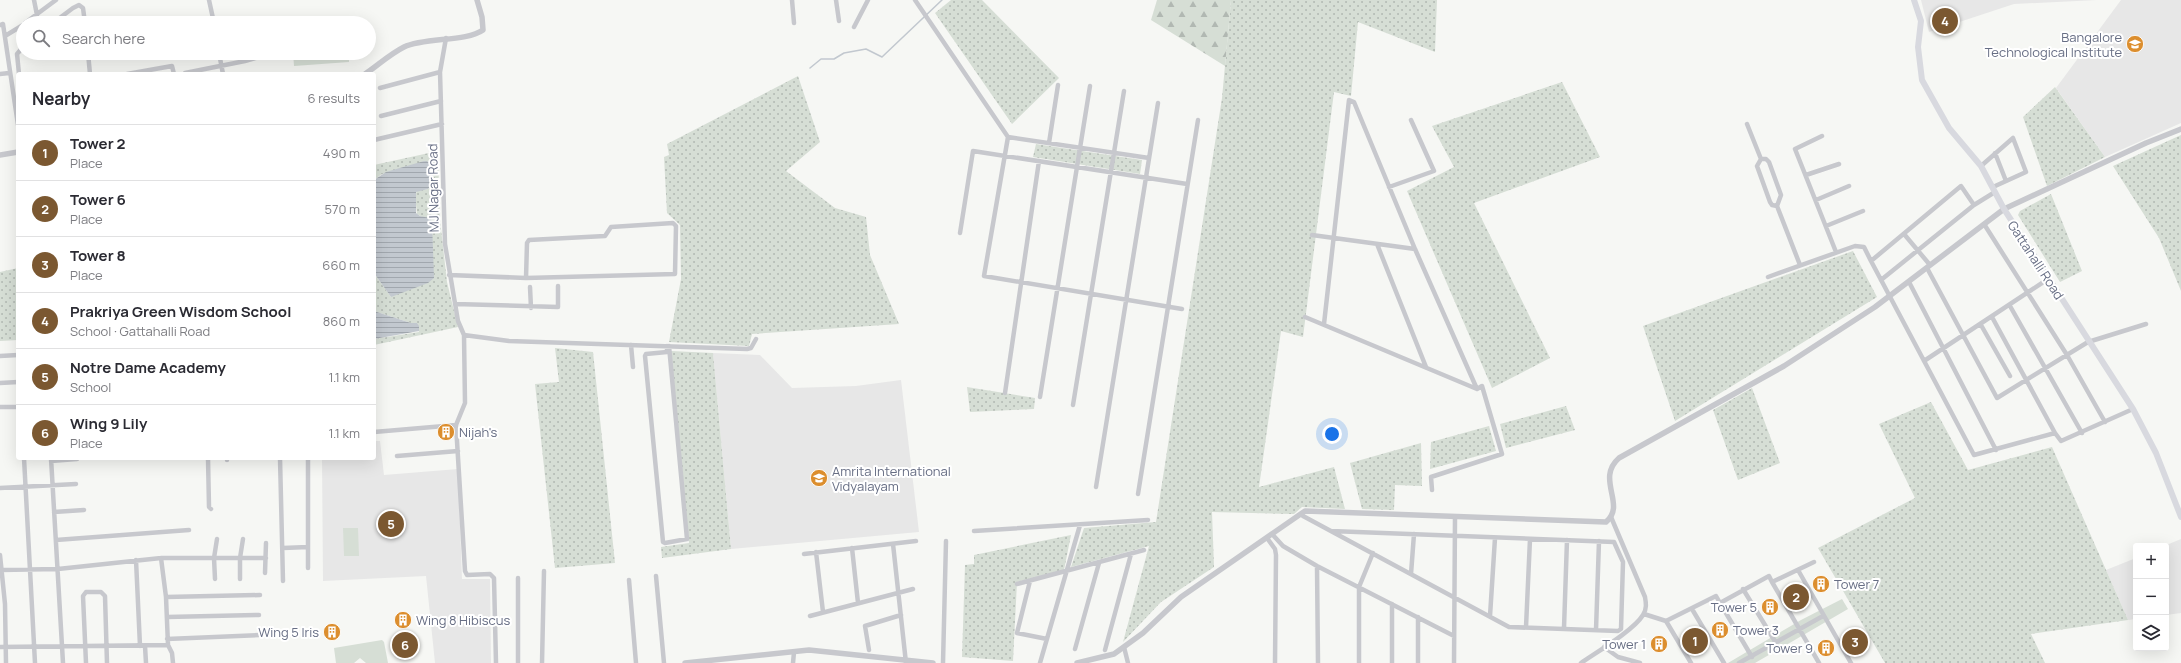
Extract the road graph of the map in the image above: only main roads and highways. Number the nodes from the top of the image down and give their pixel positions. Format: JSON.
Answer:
{"nodes":[{"id":1,"x":1914,"y":0,"type":"edge"},
{"id":2,"x":2181,"y":517,"type":"edge"}],
"edges":[{"from":1,"to":2,"type":"main road","name":"Gattahalli Road"}]}
